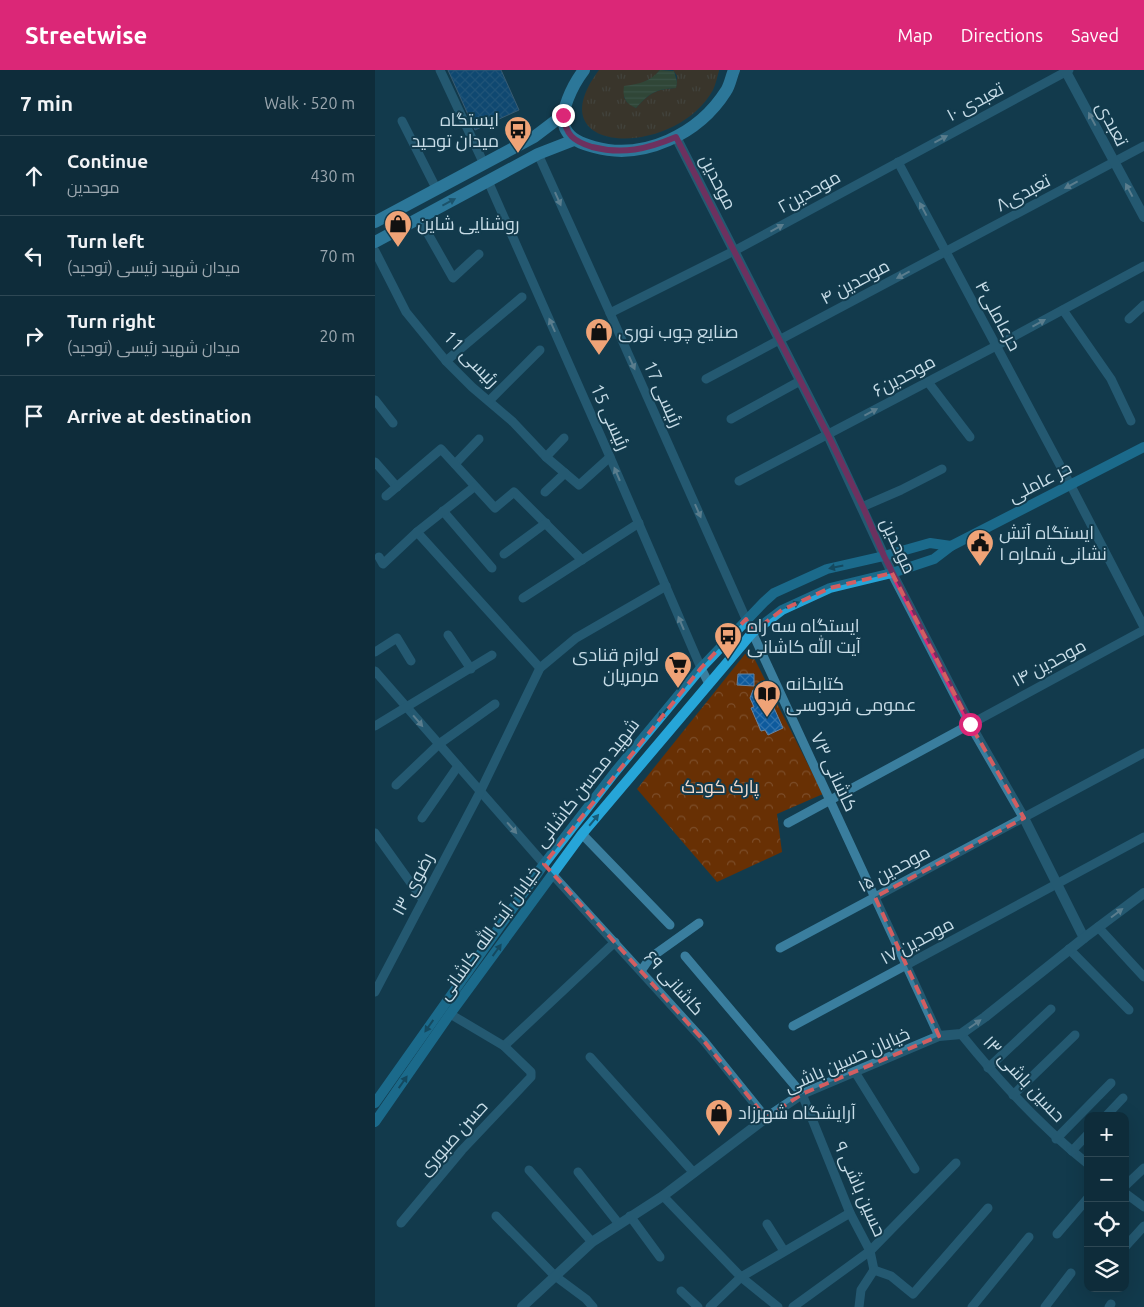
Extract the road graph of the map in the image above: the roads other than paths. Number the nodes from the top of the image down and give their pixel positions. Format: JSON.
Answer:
{"nodes":[{"id":1,"x":440,"y":70,"type":"edge"},
{"id":2,"x":584,"y":70,"type":"edge"},
{"id":3,"x":734,"y":70,"type":"edge"},
{"id":4,"x":1067,"y":71,"type":"edge"},
{"id":5,"x":563,"y":115,"type":"junction"},
{"id":6,"x":402,"y":121,"type":"dead end"},
{"id":7,"x":676,"y":137,"type":"junction"},
{"id":8,"x":574,"y":140,"type":"junction"},
{"id":9,"x":1144,"y":146,"type":"edge"},
{"id":10,"x":538,"y":154,"type":"junction"},
{"id":11,"x":898,"y":162,"type":"junction"},
{"id":12,"x":1115,"y":162,"type":"junction"},
{"id":13,"x":484,"y":164,"type":"junction"},
{"id":14,"x":488,"y":181,"type":"junction"},
{"id":15,"x":437,"y":190,"type":"junction"},
{"id":16,"x":1144,"y":217,"type":"edge"},
{"id":17,"x":419,"y":218,"type":"junction"},
{"id":18,"x":375,"y":222,"type":"edge"},
{"id":19,"x":375,"y":242,"type":"edge"},
{"id":20,"x":375,"y":251,"type":"edge"},
{"id":21,"x":735,"y":251,"type":"junction"},
{"id":22,"x":946,"y":252,"type":"junction"},
{"id":23,"x":479,"y":254,"type":"dead end"},
{"id":24,"x":1144,"y":266,"type":"edge"},
{"id":25,"x":522,"y":297,"type":"dead end"},
{"id":26,"x":1144,"y":305,"type":"edge"},
{"id":27,"x":1063,"y":310,"type":"junction"},
{"id":28,"x":610,"y":313,"type":"junction"},
{"id":29,"x":1129,"y":319,"type":"dead end"},
{"id":30,"x":780,"y":341,"type":"junction"},
{"id":31,"x":996,"y":346,"type":"junction"},
{"id":32,"x":540,"y":350,"type":"dead end"},
{"id":33,"x":446,"y":361,"type":"junction"},
{"id":34,"x":706,"y":379,"type":"dead end"},
{"id":35,"x":800,"y":381,"type":"junction"},
{"id":36,"x":928,"y":382,"type":"junction"},
{"id":37,"x":489,"y":401,"type":"junction"},
{"id":38,"x":376,"y":402,"type":"edge"},
{"id":39,"x":731,"y":419,"type":"dead end"},
{"id":40,"x":1131,"y":421,"type":"dead end"},
{"id":41,"x":393,"y":423,"type":"dead end"},
{"id":42,"x":828,"y":435,"type":"junction"},
{"id":43,"x":970,"y":437,"type":"dead end"},
{"id":44,"x":479,"y":438,"type":"dead end"},
{"id":45,"x":564,"y":438,"type":"dead end"},
{"id":46,"x":1144,"y":447,"type":"edge"},
{"id":47,"x":547,"y":457,"type":"junction"},
{"id":48,"x":610,"y":457,"type":"junction"},
{"id":49,"x":375,"y":462,"type":"edge"},
{"id":50,"x":455,"y":464,"type":"junction"},
{"id":51,"x":942,"y":469,"type":"dead end"},
{"id":52,"x":565,"y":473,"type":"junction"},
{"id":53,"x":739,"y":481,"type":"dead end"},
{"id":54,"x":1070,"y":484,"type":"junction"},
{"id":55,"x":397,"y":487,"type":"junction"},
{"id":56,"x":474,"y":487,"type":"junction"},
{"id":57,"x":545,"y":492,"type":"dead end"},
{"id":58,"x":386,"y":496,"type":"dead end"},
{"id":59,"x":863,"y":507,"type":"junction"},
{"id":60,"x":443,"y":511,"type":"junction"},
{"id":61,"x":545,"y":523,"type":"junction"},
{"id":62,"x":639,"y":523,"type":"junction"},
{"id":63,"x":417,"y":532,"type":"junction"},
{"id":64,"x":951,"y":546,"type":"junction"},
{"id":65,"x":504,"y":554,"type":"dead end"},
{"id":66,"x":884,"y":556,"type":"junction"},
{"id":67,"x":379,"y":557,"type":"dead end"},
{"id":68,"x":583,"y":560,"type":"junction"},
{"id":69,"x":492,"y":568,"type":"dead end"},
{"id":70,"x":892,"y":573,"type":"junction"},
{"id":71,"x":666,"y":586,"type":"junction"},
{"id":72,"x":523,"y":598,"type":"dead end"},
{"id":73,"x":745,"y":619,"type":"junction"},
{"id":74,"x":1144,"y":629,"type":"edge"},
{"id":75,"x":753,"y":632,"type":"junction"},
{"id":76,"x":448,"y":635,"type":"dead end"},
{"id":77,"x":375,"y":652,"type":"edge"},
{"id":78,"x":492,"y":655,"type":"dead end"},
{"id":79,"x":411,"y":661,"type":"dead end"},
{"id":80,"x":471,"y":668,"type":"junction"},
{"id":81,"x":540,"y":668,"type":"junction"},
{"id":82,"x":701,"y":668,"type":"junction"},
{"id":83,"x":375,"y":670,"type":"edge"},
{"id":84,"x":709,"y":684,"type":"junction"},
{"id":85,"x":495,"y":704,"type":"dead end"},
{"id":86,"x":406,"y":706,"type":"junction"},
{"id":87,"x":970,"y":724,"type":"junction"},
{"id":88,"x":375,"y":726,"type":"edge"},
{"id":89,"x":439,"y":744,"type":"junction"},
{"id":90,"x":1144,"y":754,"type":"edge"},
{"id":91,"x":458,"y":766,"type":"junction"},
{"id":92,"x":396,"y":785,"type":"dead end"},
{"id":93,"x":480,"y":792,"type":"junction"},
{"id":94,"x":829,"y":800,"type":"junction"},
{"id":95,"x":423,"y":818,"type":"dead end"},
{"id":96,"x":1023,"y":818,"type":"junction"},
{"id":97,"x":788,"y":823,"type":"dead end"},
{"id":98,"x":375,"y":833,"type":"edge"},
{"id":99,"x":582,"y":834,"type":"junction"},
{"id":100,"x":1144,"y":838,"type":"edge"},
{"id":101,"x":544,"y":864,"type":"junction"},
{"id":102,"x":552,"y":874,"type":"junction"},
{"id":103,"x":1057,"y":884,"type":"junction"},
{"id":104,"x":1144,"y":893,"type":"edge"},
{"id":105,"x":875,"y":898,"type":"junction"},
{"id":106,"x":423,"y":900,"type":"junction"},
{"id":107,"x":699,"y":922,"type":"dead end"},
{"id":108,"x":671,"y":925,"type":"dead end"},
{"id":109,"x":1098,"y":927,"type":"junction"},
{"id":110,"x":1084,"y":938,"type":"junction"},
{"id":111,"x":615,"y":942,"type":"junction"},
{"id":112,"x":780,"y":948,"type":"dead end"},
{"id":113,"x":1069,"y":949,"type":"junction"},
{"id":114,"x":685,"y":956,"type":"dead end"},
{"id":115,"x":906,"y":966,"type":"junction"},
{"id":116,"x":641,"y":971,"type":"junction"},
{"id":117,"x":1144,"y":977,"type":"edge"},
{"id":118,"x":375,"y":992,"type":"edge"},
{"id":119,"x":1051,"y":1009,"type":"dead end"},
{"id":120,"x":1129,"y":1010,"type":"dead end"},
{"id":121,"x":450,"y":1014,"type":"junction"},
{"id":122,"x":793,"y":1026,"type":"dead end"},
{"id":123,"x":961,"y":1034,"type":"junction"},
{"id":124,"x":1075,"y":1035,"type":"dead end"},
{"id":125,"x":939,"y":1036,"type":"junction"},
{"id":126,"x":504,"y":1046,"type":"junction"},
{"id":127,"x":590,"y":1057,"type":"dead end"},
{"id":128,"x":988,"y":1068,"type":"junction"},
{"id":129,"x":855,"y":1072,"type":"junction"},
{"id":130,"x":1111,"y":1083,"type":"dead end"},
{"id":131,"x":802,"y":1094,"type":"junction"},
{"id":132,"x":1013,"y":1095,"type":"junction"},
{"id":133,"x":1123,"y":1098,"type":"dead end"},
{"id":134,"x":376,"y":1099,"type":"edge"},
{"id":135,"x":1110,"y":1112,"type":"edge"},
{"id":136,"x":766,"y":1118,"type":"junction"},
{"id":137,"x":375,"y":1122,"type":"edge"},
{"id":138,"x":1084,"y":1138,"type":"edge"},
{"id":139,"x":1056,"y":1139,"type":"junction"},
{"id":140,"x":1071,"y":1151,"type":"junction"},
{"id":141,"x":1084,"y":1161,"type":"edge"},
{"id":142,"x":956,"y":1163,"type":"dead end"},
{"id":143,"x":1144,"y":1168,"type":"edge"},
{"id":144,"x":915,"y":1169,"type":"dead end"},
{"id":145,"x":529,"y":1170,"type":"dead end"},
{"id":146,"x":578,"y":1172,"type":"dead end"},
{"id":147,"x":694,"y":1173,"type":"junction"},
{"id":148,"x":1129,"y":1182,"type":"edge"},
{"id":149,"x":663,"y":1196,"type":"junction"},
{"id":150,"x":1129,"y":1196,"type":"edge"},
{"id":151,"x":1085,"y":1202,"type":"edge"},
{"id":152,"x":1144,"y":1207,"type":"edge"},
{"id":153,"x":988,"y":1208,"type":"dead end"},
{"id":154,"x":850,"y":1213,"type":"junction"},
{"id":155,"x":496,"y":1216,"type":"dead end"},
{"id":156,"x":630,"y":1216,"type":"junction"},
{"id":157,"x":401,"y":1223,"type":"dead end"},
{"id":158,"x":619,"y":1224,"type":"junction"},
{"id":159,"x":767,"y":1224,"type":"dead end"},
{"id":160,"x":1144,"y":1226,"type":"edge"},
{"id":161,"x":1057,"y":1234,"type":"dead end"},
{"id":162,"x":1029,"y":1236,"type":"dead end"},
{"id":163,"x":592,"y":1242,"type":"junction"},
{"id":164,"x":1126,"y":1247,"type":"edge"},
{"id":165,"x":784,"y":1250,"type":"junction"},
{"id":166,"x":870,"y":1251,"type":"junction"},
{"id":167,"x":660,"y":1257,"type":"dead end"},
{"id":168,"x":874,"y":1270,"type":"junction"},
{"id":169,"x":1071,"y":1273,"type":"dead end"},
{"id":170,"x":555,"y":1276,"type":"junction"},
{"id":171,"x":741,"y":1277,"type":"junction"},
{"id":172,"x":681,"y":1291,"type":"dead end"},
{"id":173,"x":522,"y":1307,"type":"edge"},
{"id":174,"x":593,"y":1307,"type":"edge"},
{"id":175,"x":697,"y":1307,"type":"edge"},
{"id":176,"x":711,"y":1307,"type":"edge"},
{"id":177,"x":778,"y":1307,"type":"edge"},
{"id":178,"x":793,"y":1307,"type":"edge"},
{"id":179,"x":859,"y":1307,"type":"edge"},
{"id":180,"x":972,"y":1307,"type":"edge"},
{"id":181,"x":1045,"y":1307,"type":"edge"}],
"edges":[{"from":1,"to":13,"type":"street"},
{"from":2,"to":5,"type":"main road"},
{"from":3,"to":7,"type":"main road"},
{"from":11,"to":4,"type":"street","name":"تعبدی ۱۰","one_way":true},
{"from":12,"to":4,"type":"street","name":"تعبدی","one_way":true},
{"from":5,"to":8,"type":"main road"},
{"from":5,"to":13,"type":"main road"},
{"from":6,"to":15,"type":"street"},
{"from":7,"to":8,"type":"main road"},
{"from":7,"to":21,"type":"street","name":"موحدین"},
{"from":8,"to":10,"type":"main road"},
{"from":9,"to":12,"type":"street","name":"تعبدی۸"},
{"from":10,"to":14,"type":"main road"},
{"from":10,"to":28,"type":"street","name":"رئیسی 17","one_way":true},
{"from":21,"to":11,"type":"street","name":"موحدین۲","one_way":true},
{"from":22,"to":11,"type":"street","name":"حرعاملی۴","one_way":true},
{"from":16,"to":12,"type":"street","name":"تعبدی","one_way":true},
{"from":12,"to":22,"type":"street","name":"تعبدی۸","one_way":true},
{"from":13,"to":15,"type":"main road"},
{"from":17,"to":14,"type":"main road","one_way":true},
{"from":48,"to":14,"type":"street","name":"رئیسی 15","one_way":true},
{"from":15,"to":18,"type":"main road"},
{"from":17,"to":19,"type":"main road"},
{"from":17,"to":23,"type":"street"},
{"from":20,"to":33,"type":"street","name":"رئیسی 11"},
{"from":21,"to":28,"type":"street","name":"موحدین۲"},
{"from":21,"to":30,"type":"street","name":"موحدین"},
{"from":22,"to":30,"type":"street","name":"موحدین ۴","one_way":true},
{"from":22,"to":31,"type":"street","name":"حرعاملی۴"},
{"from":24,"to":27,"type":"street","name":"موحدین۶"},
{"from":25,"to":33,"type":"street"},
{"from":26,"to":29,"type":"street"},
{"from":31,"to":27,"type":"street","name":"موحدین۶","one_way":true},
{"from":27,"to":40,"type":"street"},
{"from":28,"to":73,"type":"street","name":"رئیسی 17","one_way":true},
{"from":30,"to":34,"type":"street","name":"موحدین ۴"},
{"from":30,"to":35,"type":"street","name":"موحدین"},
{"from":31,"to":36,"type":"street","name":"موحدین۶"},
{"from":31,"to":54,"type":"street","name":"حرعاملی۴"},
{"from":32,"to":37,"type":"street"},
{"from":33,"to":37,"type":"street","name":"رئیسی 11"},
{"from":35,"to":39,"type":"street"},
{"from":35,"to":42,"type":"street","name":"موحدین"},
{"from":42,"to":36,"type":"street","name":"موحدین۶","one_way":true},
{"from":36,"to":43,"type":"street"},
{"from":37,"to":47,"type":"street","name":"رئیسی 11"},
{"from":38,"to":41,"type":"street"},
{"from":42,"to":53,"type":"street","name":"موحدین۶"},
{"from":42,"to":59,"type":"street","name":"موحدین"},
{"from":44,"to":50,"type":"street"},
{"from":45,"to":47,"type":"street"},
{"from":46,"to":54,"type":"main road","name":"حر عاملی"},
{"from":47,"to":52,"type":"street","name":"رئیسی 11"},
{"from":48,"to":52,"type":"street","name":"رئیسی 11"},
{"from":62,"to":48,"type":"street","name":"رئیسی 15","one_way":true},
{"from":49,"to":55,"type":"street"},
{"from":50,"to":55,"type":"street"},
{"from":50,"to":56,"type":"street"},
{"from":51,"to":59,"type":"street"},
{"from":52,"to":57,"type":"street"},
{"from":54,"to":64,"type":"main road","name":"حر عاملی"},
{"from":54,"to":74,"type":"street","name":"حرعاملی۴"},
{"from":55,"to":58,"type":"street"},
{"from":56,"to":60,"type":"street"},
{"from":56,"to":61,"type":"street"},
{"from":59,"to":66,"type":"street","name":"موحدین"},
{"from":60,"to":63,"type":"street"},
{"from":60,"to":69,"type":"street"},
{"from":61,"to":65,"type":"street"},
{"from":61,"to":68,"type":"street"},
{"from":62,"to":68,"type":"street"},
{"from":62,"to":71,"type":"street","name":"رئیسی 15"},
{"from":63,"to":67,"type":"street"},
{"from":63,"to":81,"type":"street"},
{"from":64,"to":66,"type":"main road"},
{"from":64,"to":70,"type":"main road","name":"حر عاملی"},
{"from":66,"to":70,"type":"street","name":"موحدین"},
{"from":66,"to":73,"type":"main road","name":"شهید محسن کاشانی","one_way":true},
{"from":68,"to":72,"type":"street"},
{"from":75,"to":70,"type":"main road","one_way":true},
{"from":70,"to":87,"type":"street","name":"موحدین"},
{"from":71,"to":81,"type":"street"},
{"from":82,"to":71,"type":"street","name":"رئیسی 15","one_way":true},
{"from":73,"to":75,"type":"street","name":"رئیسی 17"},
{"from":73,"to":82,"type":"main road","name":"شهید محسن کاشانی"},
{"from":74,"to":87,"type":"street","name":"موحدین ۱۴"},
{"from":75,"to":84,"type":"main road","name":"خیابان آیت الله کاشانی"},
{"from":75,"to":94,"type":"street","name":"کاشانی ۷۳"},
{"from":76,"to":80,"type":"street"},
{"from":77,"to":79,"type":"street"},
{"from":78,"to":80,"type":"street"},
{"from":80,"to":86,"type":"street"},
{"from":81,"to":93,"type":"street","name":"رضوی ۱۳"},
{"from":82,"to":84,"type":"street","name":"رئیسی 15"},
{"from":82,"to":101,"type":"main road","name":"شهید محسن کاشانی","one_way":true},
{"from":83,"to":86,"type":"street"},
{"from":99,"to":84,"type":"main road","name":"خیابان آیت الله کاشانی","one_way":true},
{"from":85,"to":89,"type":"street"},
{"from":86,"to":88,"type":"street"},
{"from":86,"to":89,"type":"street","one_way":true},
{"from":87,"to":94,"type":"street","name":"موحدین ۱۴"},
{"from":87,"to":96,"type":"street","name":"موحدین"},
{"from":89,"to":91,"type":"street"},
{"from":89,"to":92,"type":"street"},
{"from":90,"to":96,"type":"street","name":"موحدین ۱۵"},
{"from":91,"to":93,"type":"street"},
{"from":91,"to":95,"type":"street"},
{"from":93,"to":101,"type":"street","one_way":true},
{"from":93,"to":106,"type":"street","name":"رضوی ۱۳"},
{"from":94,"to":97,"type":"street","name":"موحدین ۱۴"},
{"from":94,"to":105,"type":"street","name":"کاشانی ۷۳"},
{"from":96,"to":103,"type":"street","name":"موحدین"},
{"from":96,"to":105,"type":"street","name":"موحدین ۱۵"},
{"from":98,"to":106,"type":"street"},
{"from":99,"to":102,"type":"main road","name":"خیابان آیت الله کاشانی"},
{"from":99,"to":108,"type":"street"},
{"from":100,"to":103,"type":"street","name":"موحدین ۱۷"},
{"from":101,"to":102,"type":"main road"},
{"from":101,"to":134,"type":"main road","name":"شهید محسن کاشانی","one_way":true},
{"from":102,"to":111,"type":"street","name":"کاشانی ۶۹"},
{"from":121,"to":102,"type":"main road","name":"خیابان آیت الله کاشانی","one_way":true},
{"from":103,"to":110,"type":"street","name":"موحدین"},
{"from":103,"to":115,"type":"street","name":"موحدین ۱۷"},
{"from":109,"to":104,"type":"street","one_way":true},
{"from":105,"to":112,"type":"street","name":"موحدین ۱۵"},
{"from":105,"to":115,"type":"street","name":"کاشانی ۷۳"},
{"from":106,"to":118,"type":"street","name":"رضوی ۱۳"},
{"from":107,"to":116,"type":"street"},
{"from":109,"to":110,"type":"street"},
{"from":109,"to":117,"type":"street"},
{"from":110,"to":113,"type":"street"},
{"from":111,"to":116,"type":"street","name":"کاشانی ۶۹"},
{"from":111,"to":126,"type":"street"},
{"from":113,"to":120,"type":"street"},
{"from":123,"to":113,"type":"street","one_way":true},
{"from":114,"to":131,"type":"street","name":"حسین باشی ۹"},
{"from":115,"to":122,"type":"street","name":"موحدین ۱۷"},
{"from":115,"to":125,"type":"street","name":"کاشانی ۷۳"},
{"from":116,"to":136,"type":"street","name":"کاشانی ۶۹"},
{"from":119,"to":128,"type":"street"},
{"from":121,"to":126,"type":"street"},
{"from":137,"to":121,"type":"main road","name":"خیابان آیت الله کاشانی","one_way":true},
{"from":123,"to":125,"type":"street","name":"خیابان حسین باشی"},
{"from":123,"to":128,"type":"street","name":"حسین باشی ۱۳"},
{"from":124,"to":132,"type":"street"},
{"from":125,"to":129,"type":"street","name":"خیابان حسین باشی"},
{"from":126,"to":157,"type":"street","name":"حسن صبوری"},
{"from":127,"to":147,"type":"street"},
{"from":128,"to":132,"type":"street","name":"حسین باشی ۱۳"},
{"from":129,"to":131,"type":"street","name":"خیابان حسین باشی"},
{"from":129,"to":144,"type":"street"},
{"from":130,"to":139,"type":"street"},
{"from":131,"to":136,"type":"street","name":"خیابان حسین باشی"},
{"from":131,"to":154,"type":"street","name":"حسین باشی ۹"},
{"from":132,"to":139,"type":"street","name":"حسین باشی ۱۳"},
{"from":133,"to":135,"type":"street"},
{"from":136,"to":147,"type":"street","name":"خیابان حسین باشی"},
{"from":138,"to":140,"type":"street"},
{"from":139,"to":140,"type":"street","name":"حسین باشی ۱۳"},
{"from":140,"to":141,"type":"street","name":"حسین باشی ۱۳"},
{"from":142,"to":166,"type":"street"},
{"from":143,"to":148,"type":"street"},
{"from":145,"to":163,"type":"street"},
{"from":146,"to":158,"type":"street"},
{"from":147,"to":149,"type":"street","name":"خیابان حسین باشی"},
{"from":149,"to":156,"type":"street","name":"خیابان حسین باشی"},
{"from":149,"to":171,"type":"street"},
{"from":150,"to":152,"type":"street"},
{"from":151,"to":161,"type":"street"},
{"from":153,"to":168,"type":"street"},
{"from":154,"to":165,"type":"street"},
{"from":154,"to":166,"type":"street","name":"حسین باشی ۹"},
{"from":155,"to":170,"type":"street"},
{"from":156,"to":158,"type":"street","name":"خیابان حسین باشی"},
{"from":156,"to":167,"type":"street"},
{"from":158,"to":163,"type":"street","name":"خیابان حسین باشی"},
{"from":159,"to":165,"type":"street"},
{"from":160,"to":164,"type":"street"},
{"from":162,"to":180,"type":"street"},
{"from":163,"to":170,"type":"street","name":"خیابان حسین باشی"},
{"from":165,"to":171,"type":"street"},
{"from":166,"to":168,"type":"street","name":"حسین باشی ۹"},
{"from":166,"to":178,"type":"street"},
{"from":168,"to":179,"type":"street"},
{"from":169,"to":181,"type":"street"},
{"from":170,"to":173,"type":"street","name":"خیابان حسین باشی"},
{"from":170,"to":174,"type":"street"},
{"from":171,"to":176,"type":"street"},
{"from":171,"to":177,"type":"street"},
{"from":172,"to":175,"type":"street"}]}
